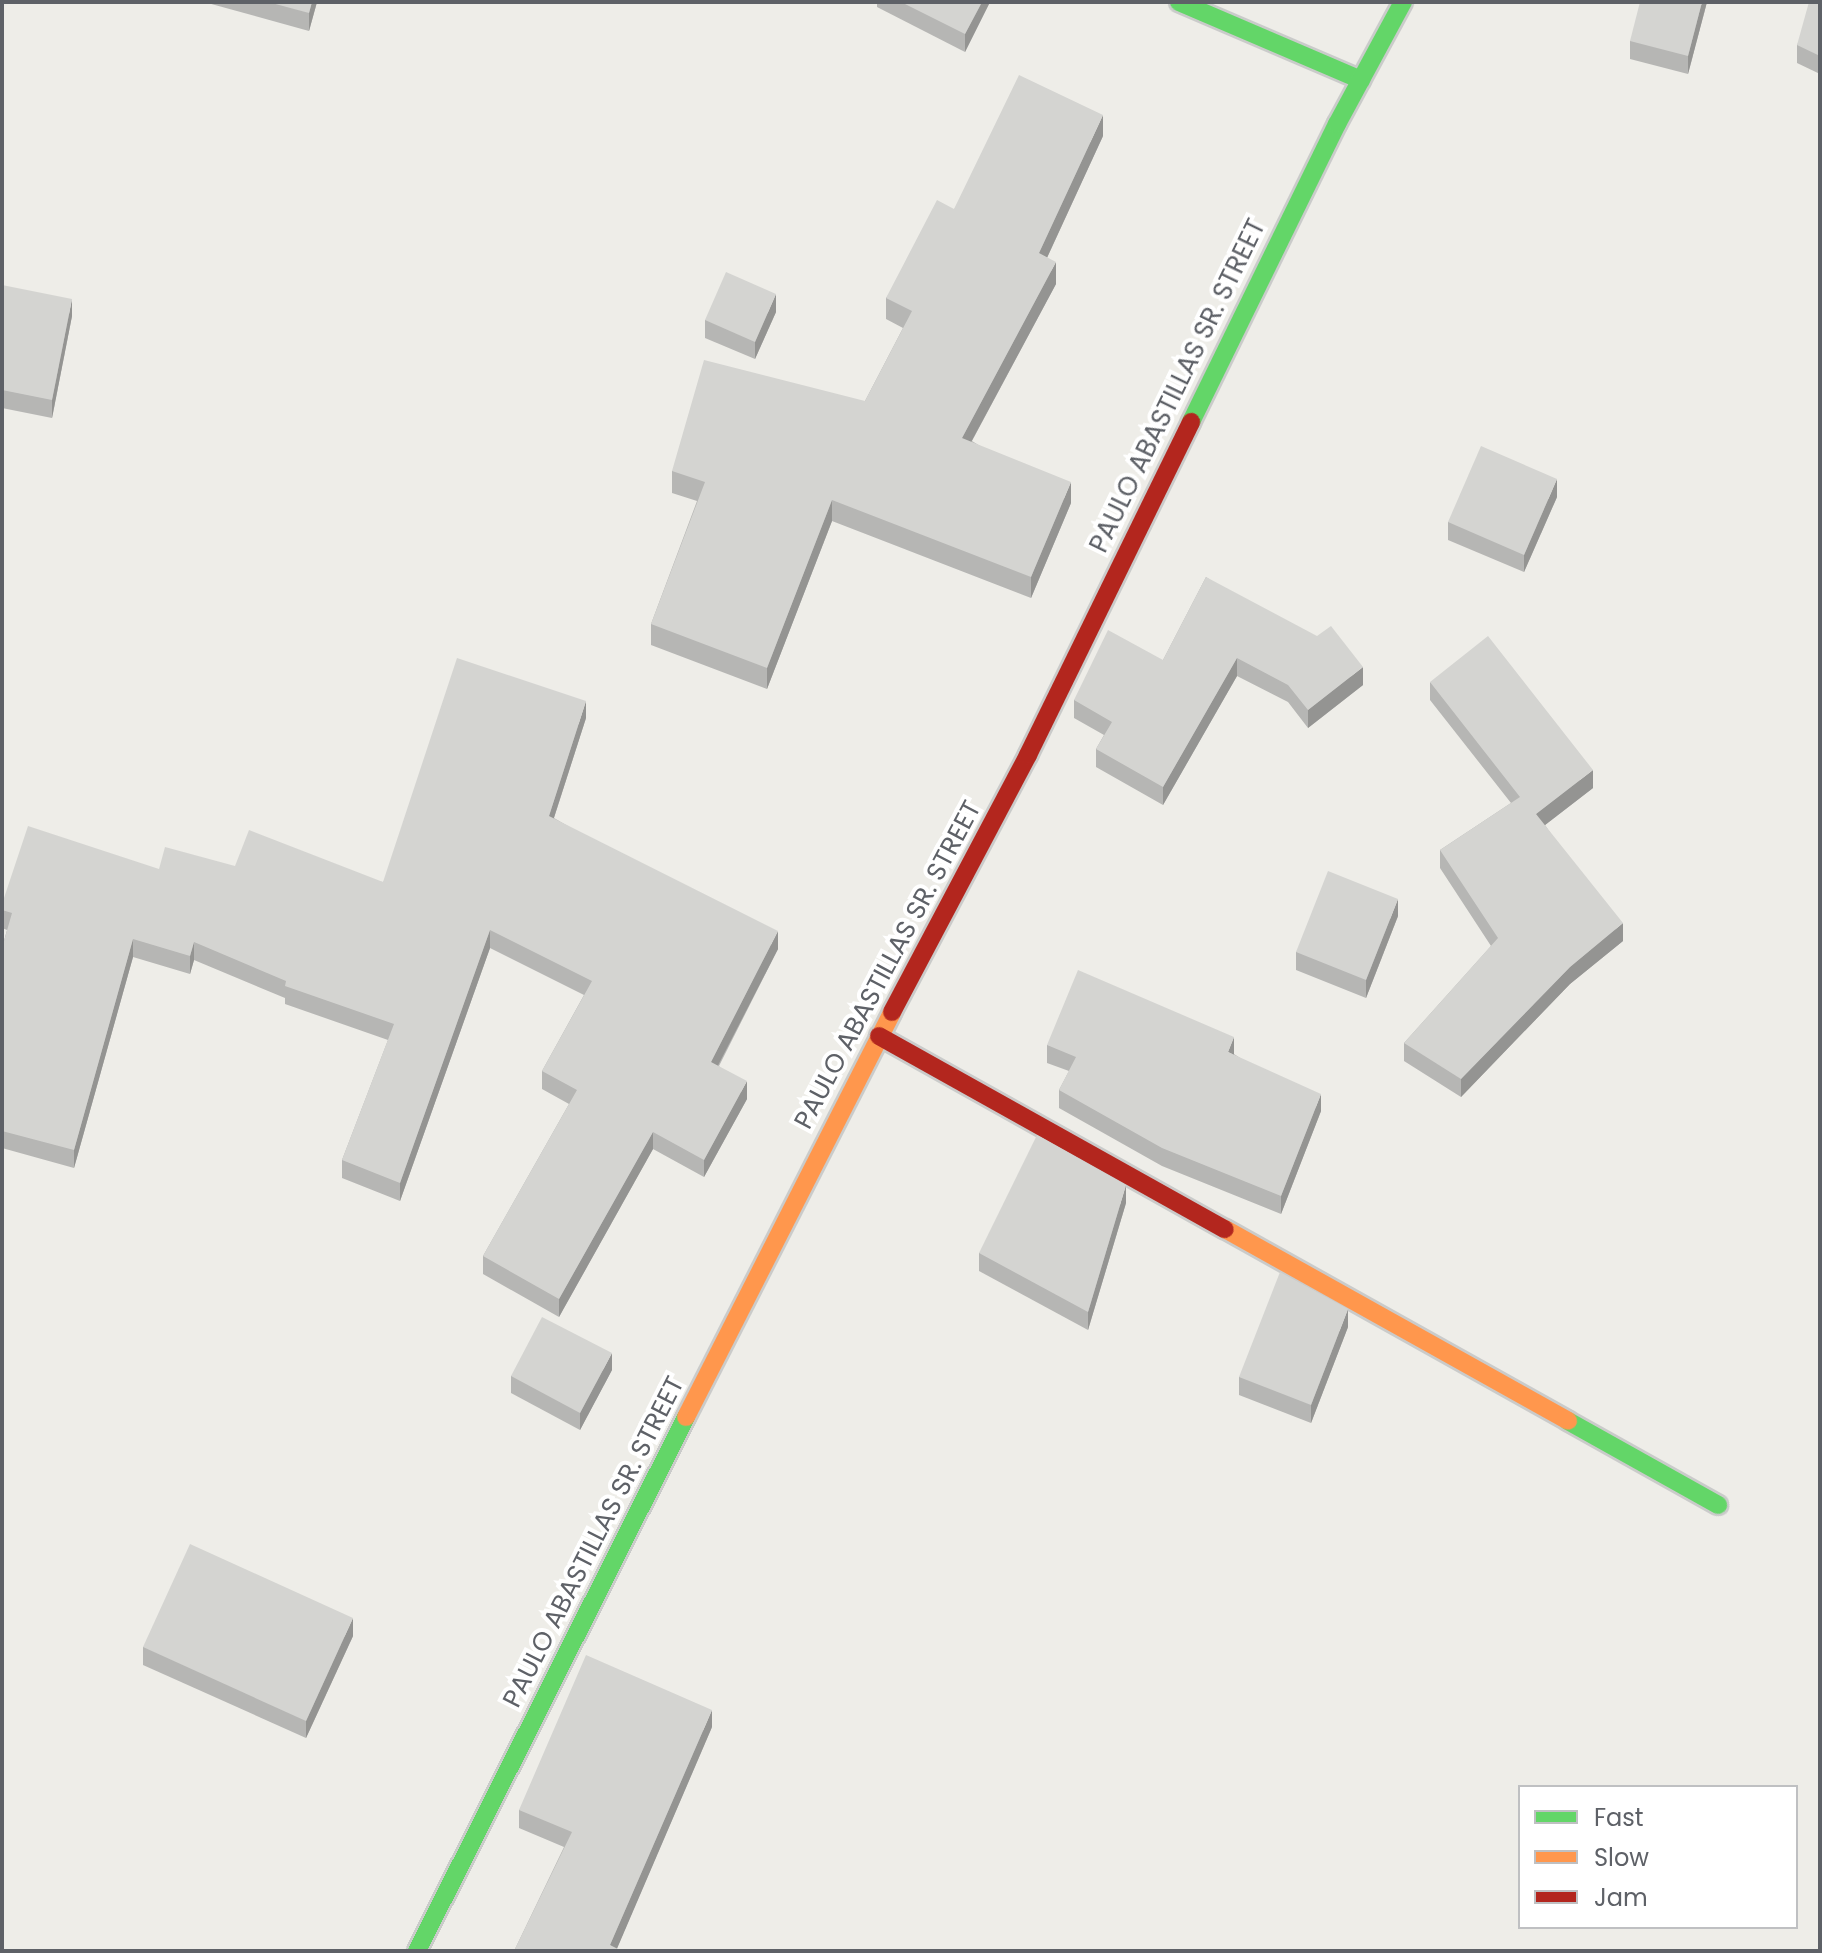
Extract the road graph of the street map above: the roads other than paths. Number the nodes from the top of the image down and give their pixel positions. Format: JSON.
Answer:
{"nodes":[{"id":1,"x":1179,"y":2,"type":"edge"},
{"id":2,"x":1403,"y":2,"type":"edge"},
{"id":3,"x":1361,"y":80,"type":"junction"},
{"id":4,"x":879,"y":1036,"type":"junction"},
{"id":5,"x":1718,"y":1505,"type":"dead end"},
{"id":6,"x":417,"y":1951,"type":"edge"}],
"edges":[{"from":1,"to":3,"type":"main road"},
{"from":2,"to":3,"type":"main road","name":"PAULO ABASTILLAS SR. STREET"},
{"from":3,"to":4,"type":"main road","name":"PAULO ABASTILLAS SR. STREET"},
{"from":4,"to":5,"type":"main road"},
{"from":4,"to":6,"type":"main road","name":"PAULO ABASTILLAS SR. STREET"}]}
